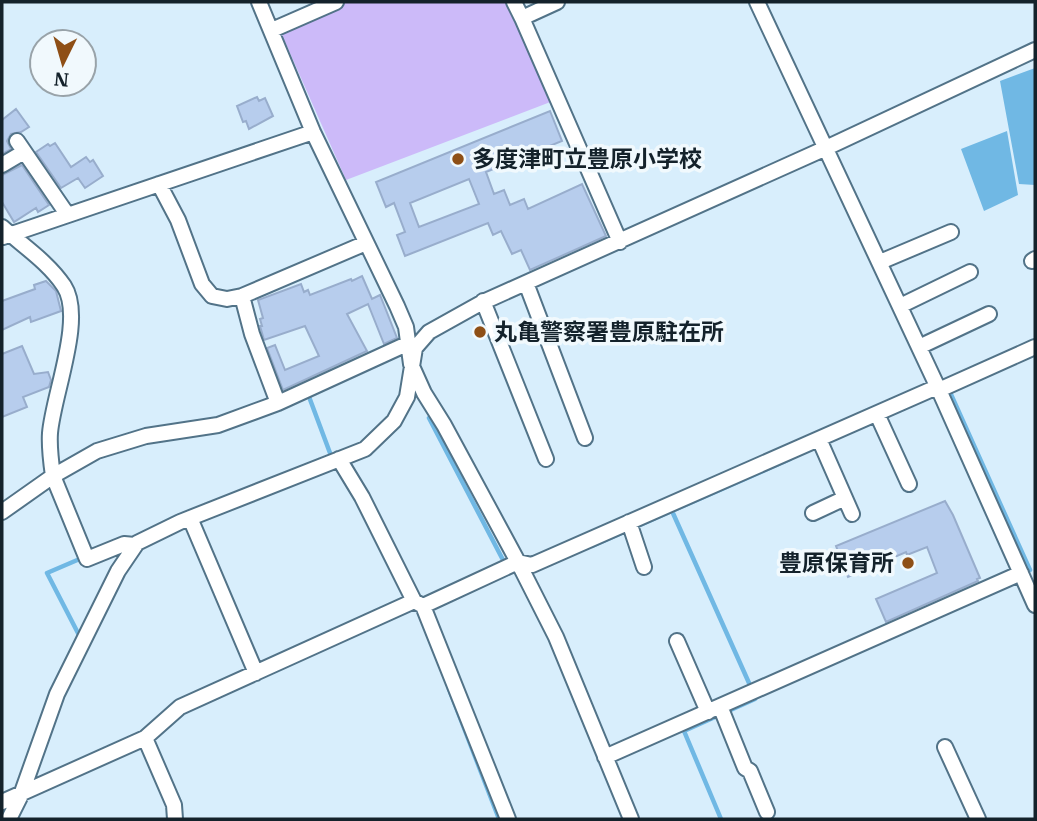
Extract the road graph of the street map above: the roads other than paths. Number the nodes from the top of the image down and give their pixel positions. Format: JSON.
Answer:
{"nodes":[{"id":1,"x":259,"y":2,"type":"edge"},
{"id":2,"x":335,"y":2,"type":"edge"},
{"id":3,"x":514,"y":2,"type":"edge"},
{"id":4,"x":557,"y":2,"type":"edge"},
{"id":5,"x":757,"y":2,"type":"edge"},
{"id":6,"x":522,"y":18,"type":"junction"},
{"id":7,"x":272,"y":30,"type":"junction"},
{"id":8,"x":1035,"y":50,"type":"edge"},
{"id":9,"x":313,"y":132,"type":"junction"},
{"id":10,"x":827,"y":148,"type":"junction"},
{"id":11,"x":2,"y":165,"type":"edge"},
{"id":12,"x":159,"y":184,"type":"junction"},
{"id":13,"x":67,"y":214,"type":"junction"},
{"id":14,"x":951,"y":232,"type":"dead end"},
{"id":15,"x":5,"y":233,"type":"edge"},
{"id":16,"x":620,"y":242,"type":"junction"},
{"id":17,"x":366,"y":243,"type":"junction"},
{"id":18,"x":880,"y":262,"type":"junction"},
{"id":19,"x":970,"y":272,"type":"dead end"},
{"id":20,"x":526,"y":283,"type":"junction"},
{"id":21,"x":242,"y":296,"type":"junction"},
{"id":22,"x":483,"y":301,"type":"junction"},
{"id":23,"x":900,"y":306,"type":"junction"},
{"id":24,"x":989,"y":314,"type":"dead end"},
{"id":25,"x":409,"y":343,"type":"junction"},
{"id":26,"x":919,"y":347,"type":"junction"},
{"id":27,"x":1035,"y":347,"type":"edge"},
{"id":28,"x":411,"y":364,"type":"junction"},
{"id":29,"x":939,"y":390,"type":"junction"},
{"id":30,"x":278,"y":403,"type":"junction"},
{"id":31,"x":877,"y":414,"type":"junction"},
{"id":32,"x":585,"y":438,"type":"dead end"},
{"id":33,"x":821,"y":443,"type":"junction"},
{"id":34,"x":339,"y":459,"type":"junction"},
{"id":35,"x":546,"y":459,"type":"dead end"},
{"id":36,"x":53,"y":476,"type":"junction"},
{"id":37,"x":909,"y":484,"type":"dead end"},
{"id":38,"x":845,"y":498,"type":"junction"},
{"id":39,"x":2,"y":512,"type":"edge"},
{"id":40,"x":813,"y":513,"type":"dead end"},
{"id":41,"x":852,"y":514,"type":"dead end"},
{"id":42,"x":190,"y":518,"type":"junction"},
{"id":43,"x":631,"y":527,"type":"junction"},
{"id":44,"x":135,"y":545,"type":"junction"},
{"id":45,"x":518,"y":562,"type":"junction"},
{"id":46,"x":644,"y":567,"type":"dead end"},
{"id":47,"x":1027,"y":577,"type":"edge"},
{"id":48,"x":419,"y":603,"type":"junction"},
{"id":49,"x":1035,"y":605,"type":"edge"},
{"id":50,"x":677,"y":640,"type":"dead end"},
{"id":51,"x":256,"y":673,"type":"junction"},
{"id":52,"x":718,"y":711,"type":"junction"},
{"id":53,"x":145,"y":738,"type":"junction"},
{"id":54,"x":945,"y":747,"type":"dead end"},
{"id":55,"x":605,"y":757,"type":"junction"},
{"id":56,"x":21,"y":795,"type":"junction"},
{"id":57,"x":2,"y":802,"type":"edge"},
{"id":58,"x":767,"y":812,"type":"dead end"},
{"id":59,"x":9,"y":819,"type":"edge"},
{"id":60,"x":174,"y":819,"type":"edge"},
{"id":61,"x":508,"y":819,"type":"edge"},
{"id":62,"x":631,"y":819,"type":"edge"},
{"id":63,"x":978,"y":819,"type":"edge"}],
"edges":[{"from":1,"to":7,"type":"street"},
{"from":2,"to":7,"type":"street"},
{"from":3,"to":6,"type":"street"},
{"from":4,"to":6,"type":"street"},
{"from":5,"to":10,"type":"street"},
{"from":6,"to":16,"type":"street"},
{"from":7,"to":9,"type":"street"},
{"from":8,"to":10,"type":"street"},
{"from":9,"to":12,"type":"street"},
{"from":9,"to":17,"type":"street"},
{"from":10,"to":16,"type":"street"},
{"from":10,"to":18,"type":"street"},
{"from":11,"to":13,"type":"street"},
{"from":12,"to":13,"type":"street"},
{"from":12,"to":21,"type":"street"},
{"from":13,"to":15,"type":"street"},
{"from":14,"to":18,"type":"street"},
{"from":15,"to":36,"type":"street"},
{"from":16,"to":20,"type":"street"},
{"from":17,"to":21,"type":"street"},
{"from":17,"to":25,"type":"street"},
{"from":18,"to":23,"type":"street"},
{"from":19,"to":23,"type":"street"},
{"from":20,"to":22,"type":"street"},
{"from":20,"to":32,"type":"street"},
{"from":21,"to":30,"type":"street"},
{"from":22,"to":28,"type":"street"},
{"from":22,"to":35,"type":"street"},
{"from":23,"to":26,"type":"street"},
{"from":24,"to":26,"type":"street"},
{"from":25,"to":28,"type":"street"},
{"from":25,"to":30,"type":"street"},
{"from":26,"to":29,"type":"street"},
{"from":27,"to":29,"type":"street"},
{"from":28,"to":34,"type":"street"},
{"from":28,"to":45,"type":"street"},
{"from":29,"to":31,"type":"street"},
{"from":29,"to":47,"type":"street"},
{"from":30,"to":36,"type":"street"},
{"from":31,"to":33,"type":"street"},
{"from":31,"to":37,"type":"street"},
{"from":33,"to":38,"type":"street"},
{"from":33,"to":43,"type":"street"},
{"from":34,"to":42,"type":"street"},
{"from":34,"to":48,"type":"street"},
{"from":36,"to":39,"type":"street"},
{"from":36,"to":44,"type":"street"},
{"from":38,"to":40,"type":"street"},
{"from":38,"to":41,"type":"street"},
{"from":42,"to":44,"type":"street"},
{"from":42,"to":51,"type":"street"},
{"from":43,"to":45,"type":"street"},
{"from":43,"to":46,"type":"street"},
{"from":44,"to":56,"type":"street"},
{"from":45,"to":48,"type":"street"},
{"from":45,"to":55,"type":"street"},
{"from":47,"to":49,"type":"street"},
{"from":47,"to":52,"type":"street"},
{"from":48,"to":51,"type":"street"},
{"from":48,"to":61,"type":"street"},
{"from":50,"to":52,"type":"street"},
{"from":51,"to":53,"type":"street"},
{"from":52,"to":55,"type":"street"},
{"from":52,"to":58,"type":"street"},
{"from":53,"to":56,"type":"street"},
{"from":53,"to":60,"type":"street"},
{"from":54,"to":63,"type":"street"},
{"from":55,"to":62,"type":"street"},
{"from":56,"to":57,"type":"street"},
{"from":56,"to":59,"type":"street"}]}
